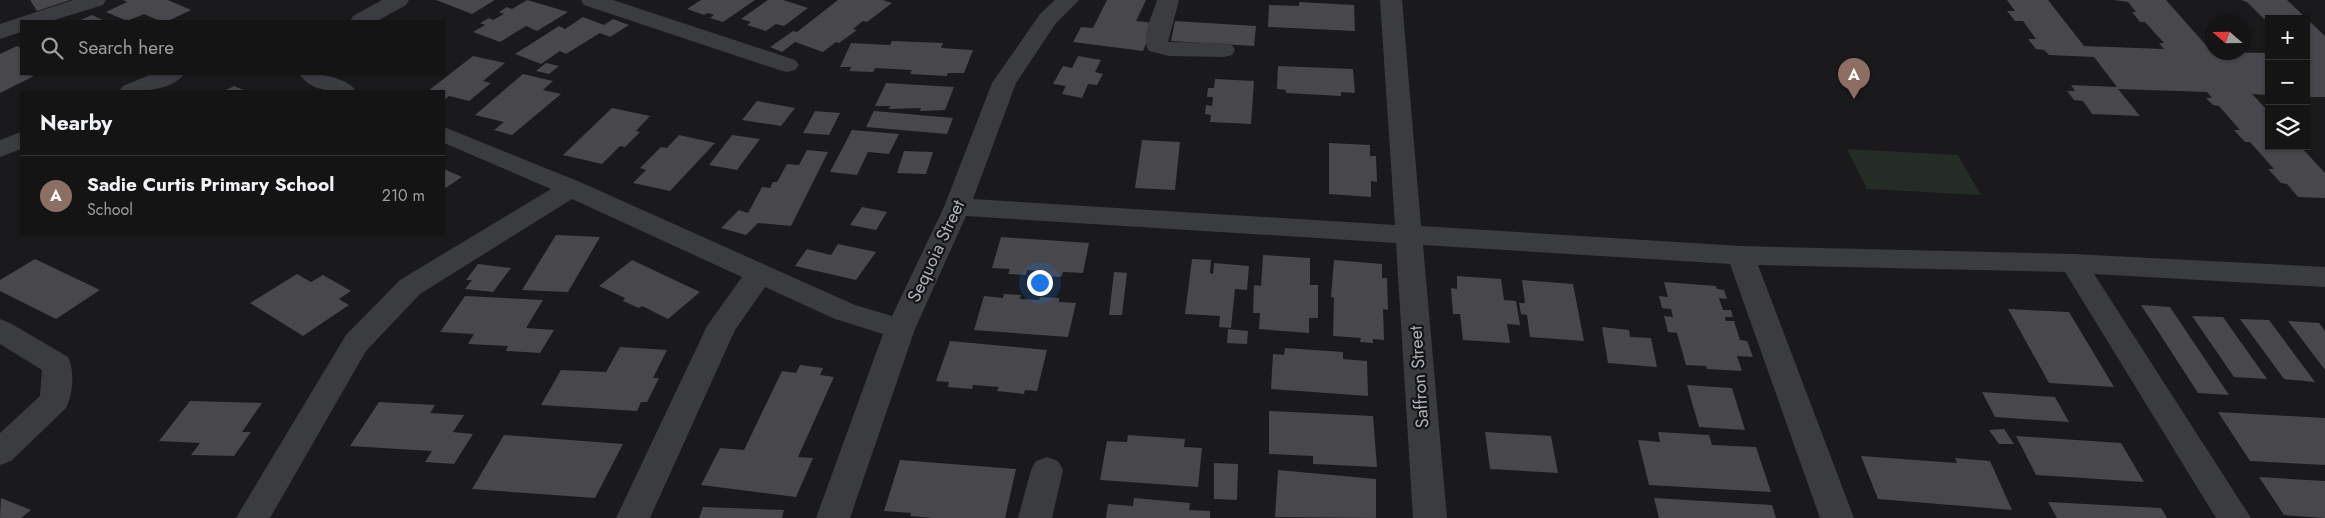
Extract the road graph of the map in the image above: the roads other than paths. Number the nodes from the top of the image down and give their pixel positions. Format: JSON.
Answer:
{"nodes":[{"id":1,"x":95,"y":0,"type":"edge"},
{"id":2,"x":398,"y":0,"type":"edge"},
{"id":3,"x":592,"y":0,"type":"edge"},
{"id":4,"x":1068,"y":0,"type":"edge"},
{"id":5,"x":1168,"y":0,"type":"edge"},
{"id":6,"x":1391,"y":0,"type":"edge"},
{"id":7,"x":33,"y":20,"type":"edge"},
{"id":8,"x":363,"y":20,"type":"edge"},
{"id":9,"x":20,"y":24,"type":"edge"},
{"id":10,"x":0,"y":32,"type":"edge"},
{"id":11,"x":1224,"y":50,"type":"dead end"},
{"id":12,"x":787,"y":65,"type":"dead end"},
{"id":13,"x":170,"y":75,"type":"edge"},
{"id":14,"x":312,"y":75,"type":"edge"},
{"id":15,"x":133,"y":90,"type":"edge"},
{"id":16,"x":342,"y":90,"type":"edge"},
{"id":17,"x":445,"y":134,"type":"edge"},
{"id":18,"x":20,"y":140,"type":"edge"},
{"id":19,"x":0,"y":150,"type":"edge"},
{"id":20,"x":571,"y":188,"type":"junction"},
{"id":21,"x":957,"y":207,"type":"junction"},
{"id":22,"x":1408,"y":236,"type":"junction"},
{"id":23,"x":1741,"y":255,"type":"junction"},
{"id":24,"x":2073,"y":262,"type":"junction"},
{"id":25,"x":760,"y":273,"type":"junction"},
{"id":26,"x":2325,"y":278,"type":"edge"},
{"id":27,"x":900,"y":329,"type":"junction"},
{"id":28,"x":0,"y":330,"type":"edge"},
{"id":29,"x":0,"y":452,"type":"edge"},
{"id":30,"x":1046,"y":470,"type":"dead end"},
{"id":31,"x":253,"y":518,"type":"edge"},
{"id":32,"x":634,"y":518,"type":"edge"},
{"id":33,"x":833,"y":518,"type":"edge"},
{"id":34,"x":1035,"y":518,"type":"edge"},
{"id":35,"x":1430,"y":518,"type":"edge"},
{"id":36,"x":1836,"y":518,"type":"edge"},
{"id":37,"x":2234,"y":518,"type":"edge"}],
"edges":[{"from":1,"to":7,"type":"street"},
{"from":2,"to":8,"type":"street"},
{"from":3,"to":12,"type":"street"},
{"from":4,"to":21,"type":"street","name":"Sequoia Street"},
{"from":5,"to":11,"type":"street"},
{"from":6,"to":22,"type":"street","name":"Saffron Street"},
{"from":9,"to":10,"type":"street"},
{"from":13,"to":15,"type":"street"},
{"from":14,"to":16,"type":"street"},
{"from":17,"to":20,"type":"street"},
{"from":18,"to":19,"type":"street"},
{"from":20,"to":25,"type":"street"},
{"from":20,"to":31,"type":"street"},
{"from":21,"to":22,"type":"street"},
{"from":21,"to":27,"type":"street","name":"Sequoia Street"},
{"from":22,"to":23,"type":"street"},
{"from":22,"to":35,"type":"street","name":"Saffron Street"},
{"from":23,"to":24,"type":"street"},
{"from":23,"to":36,"type":"street"},
{"from":24,"to":26,"type":"street"},
{"from":24,"to":37,"type":"street"},
{"from":25,"to":27,"type":"street"},
{"from":25,"to":32,"type":"street"},
{"from":27,"to":33,"type":"street","name":"Sequoia Street"},
{"from":28,"to":29,"type":"street"},
{"from":30,"to":34,"type":"street"}]}
